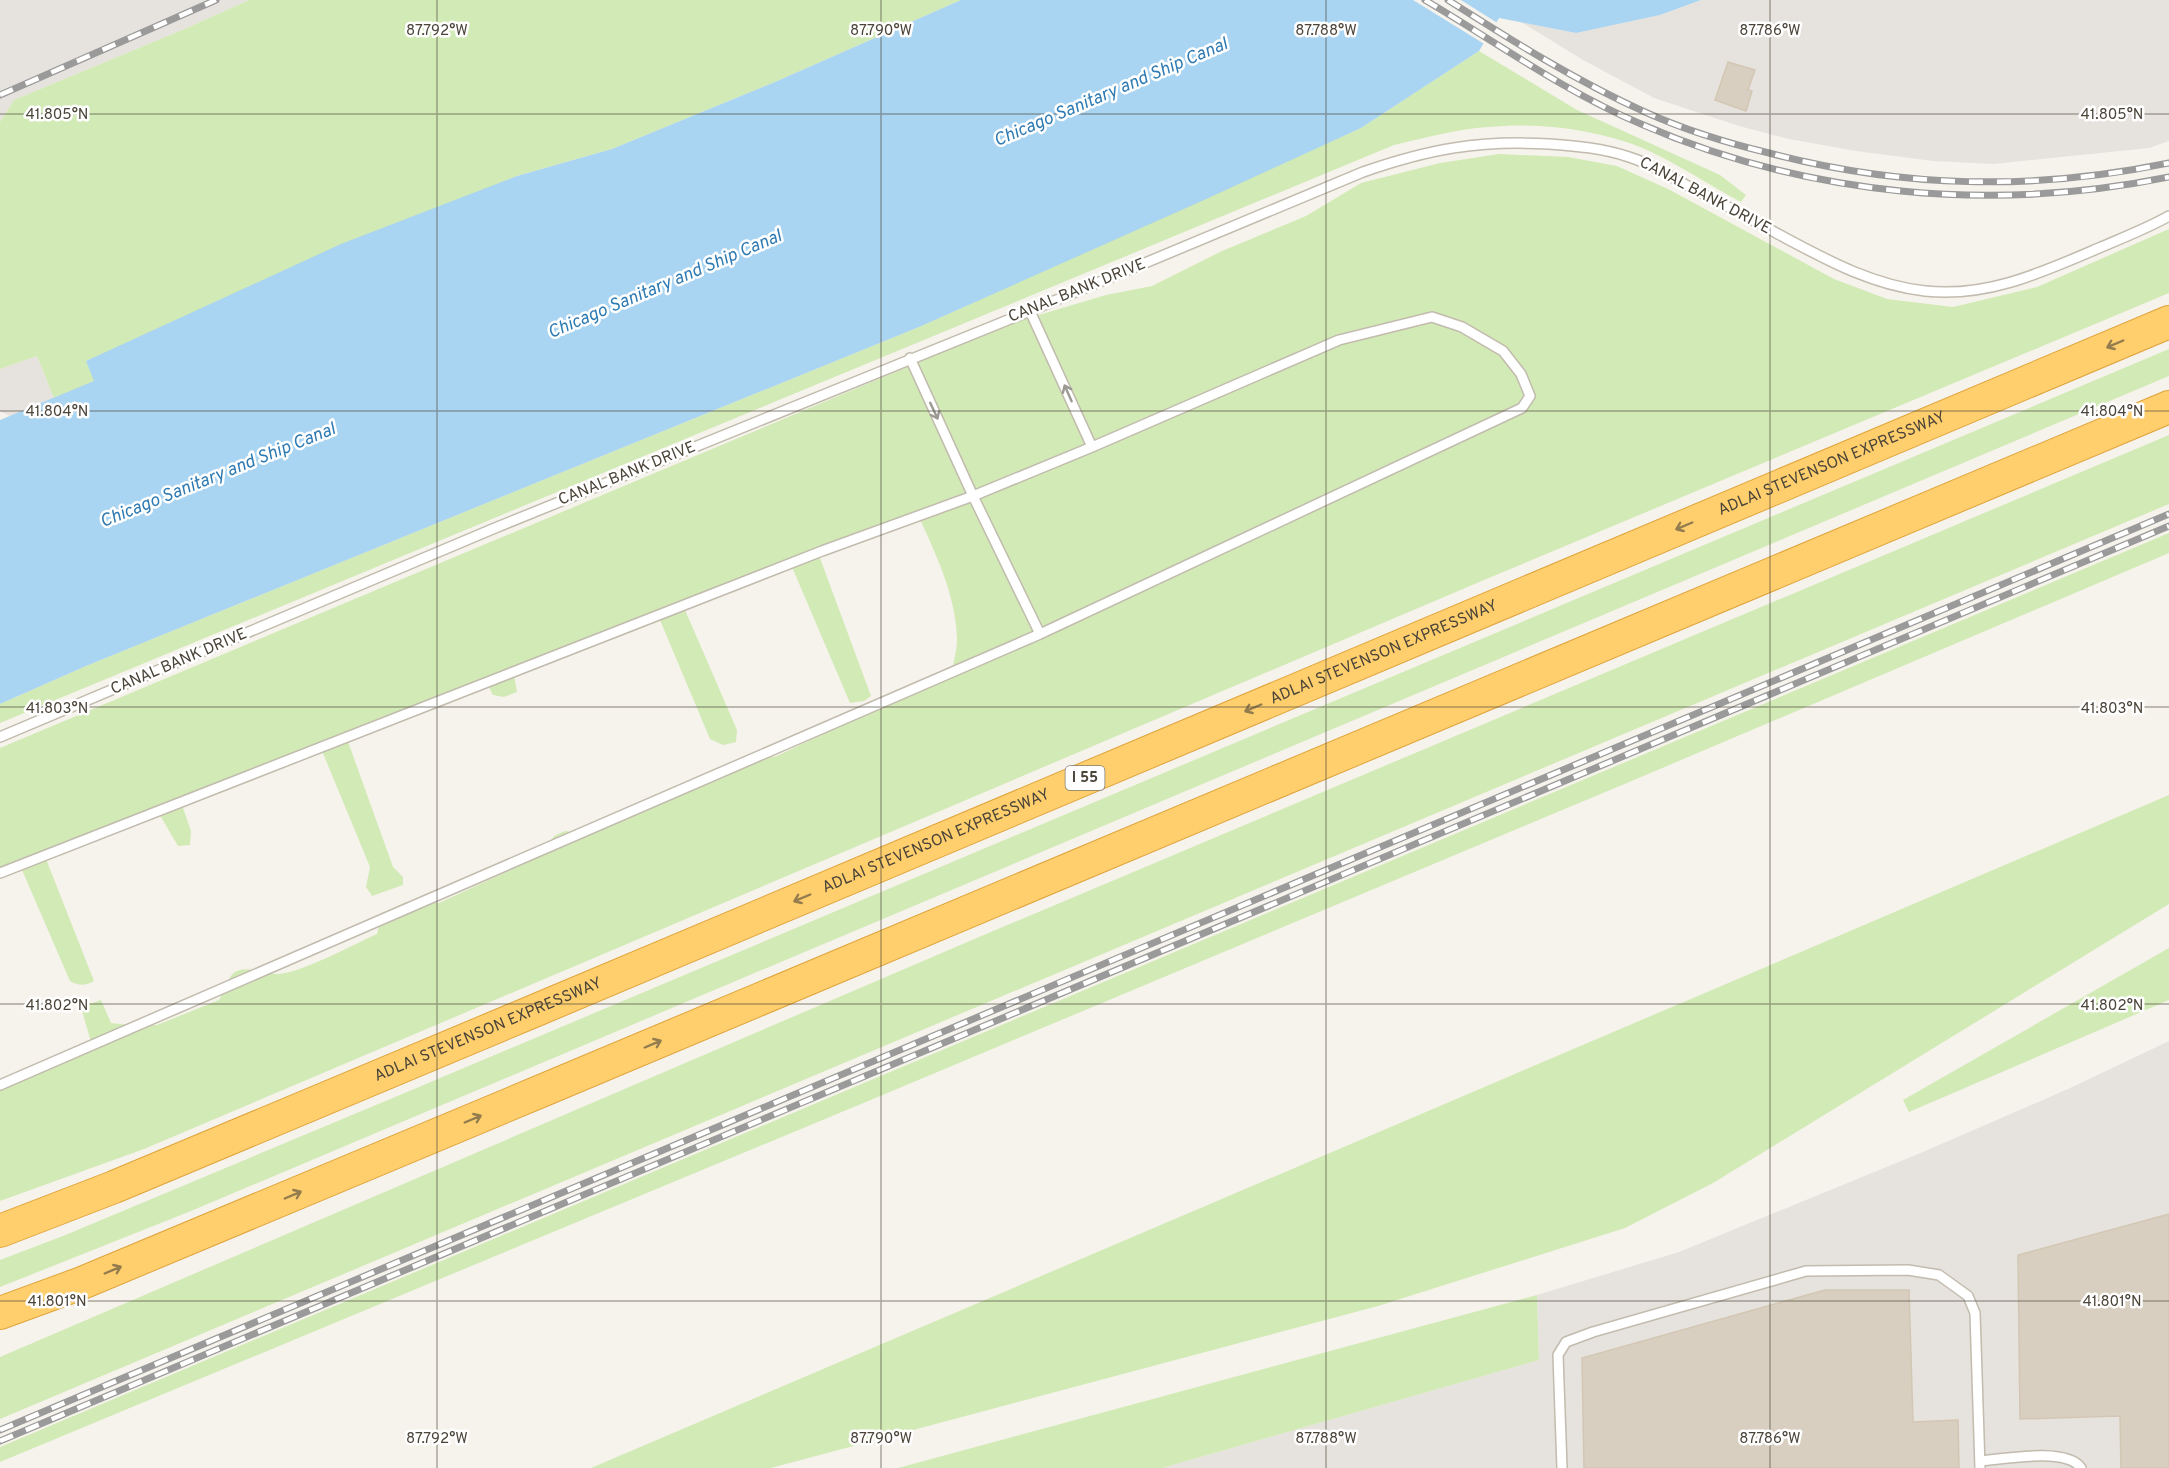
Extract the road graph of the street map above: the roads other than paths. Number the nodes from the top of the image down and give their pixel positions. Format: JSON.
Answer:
{"nodes":[{"id":1,"x":2169,"y":216,"type":"edge"},
{"id":2,"x":1030,"y":310,"type":"junction"},
{"id":3,"x":2169,"y":322,"type":"edge"},
{"id":4,"x":910,"y":358,"type":"junction"},
{"id":5,"x":2169,"y":407,"type":"edge"},
{"id":6,"x":1092,"y":447,"type":"junction"},
{"id":7,"x":973,"y":495,"type":"junction"},
{"id":8,"x":1040,"y":634,"type":"junction"},
{"id":9,"x":0,"y":737,"type":"edge"},
{"id":10,"x":0,"y":873,"type":"edge"},
{"id":11,"x":0,"y":1085,"type":"edge"},
{"id":12,"x":0,"y":1231,"type":"edge"},
{"id":13,"x":82,"y":1283,"type":"junction"},
{"id":14,"x":0,"y":1313,"type":"edge"},
{"id":15,"x":0,"y":1326,"type":"edge"},
{"id":16,"x":1980,"y":1464,"type":"edge"},
{"id":17,"x":1562,"y":1468,"type":"edge"},
{"id":18,"x":2081,"y":1468,"type":"edge"}],
"edges":[{"from":1,"to":2,"type":"lane","name":"CANAL BANK DRIVE"},
{"from":2,"to":4,"type":"lane","name":"CANAL BANK DRIVE"},
{"from":6,"to":2,"type":"lane","one_way":true},
{"from":3,"to":12,"type":"highway","name":"ADLAI STEVENSON EXPRESSWAY","number":"I 55","one_way":true},
{"from":4,"to":7,"type":"lane","one_way":true},
{"from":4,"to":9,"type":"lane","name":"CANAL BANK DRIVE"},
{"from":13,"to":5,"type":"highway","one_way":true},
{"from":6,"to":7,"type":"lane"},
{"from":6,"to":8,"type":"lane"},
{"from":7,"to":8,"type":"lane"},
{"from":7,"to":10,"type":"lane"},
{"from":8,"to":11,"type":"lane"},
{"from":13,"to":14,"type":"highway"},
{"from":13,"to":15,"type":"highway"},
{"from":16,"to":17,"type":"lane"},
{"from":16,"to":18,"type":"lane"}]}
